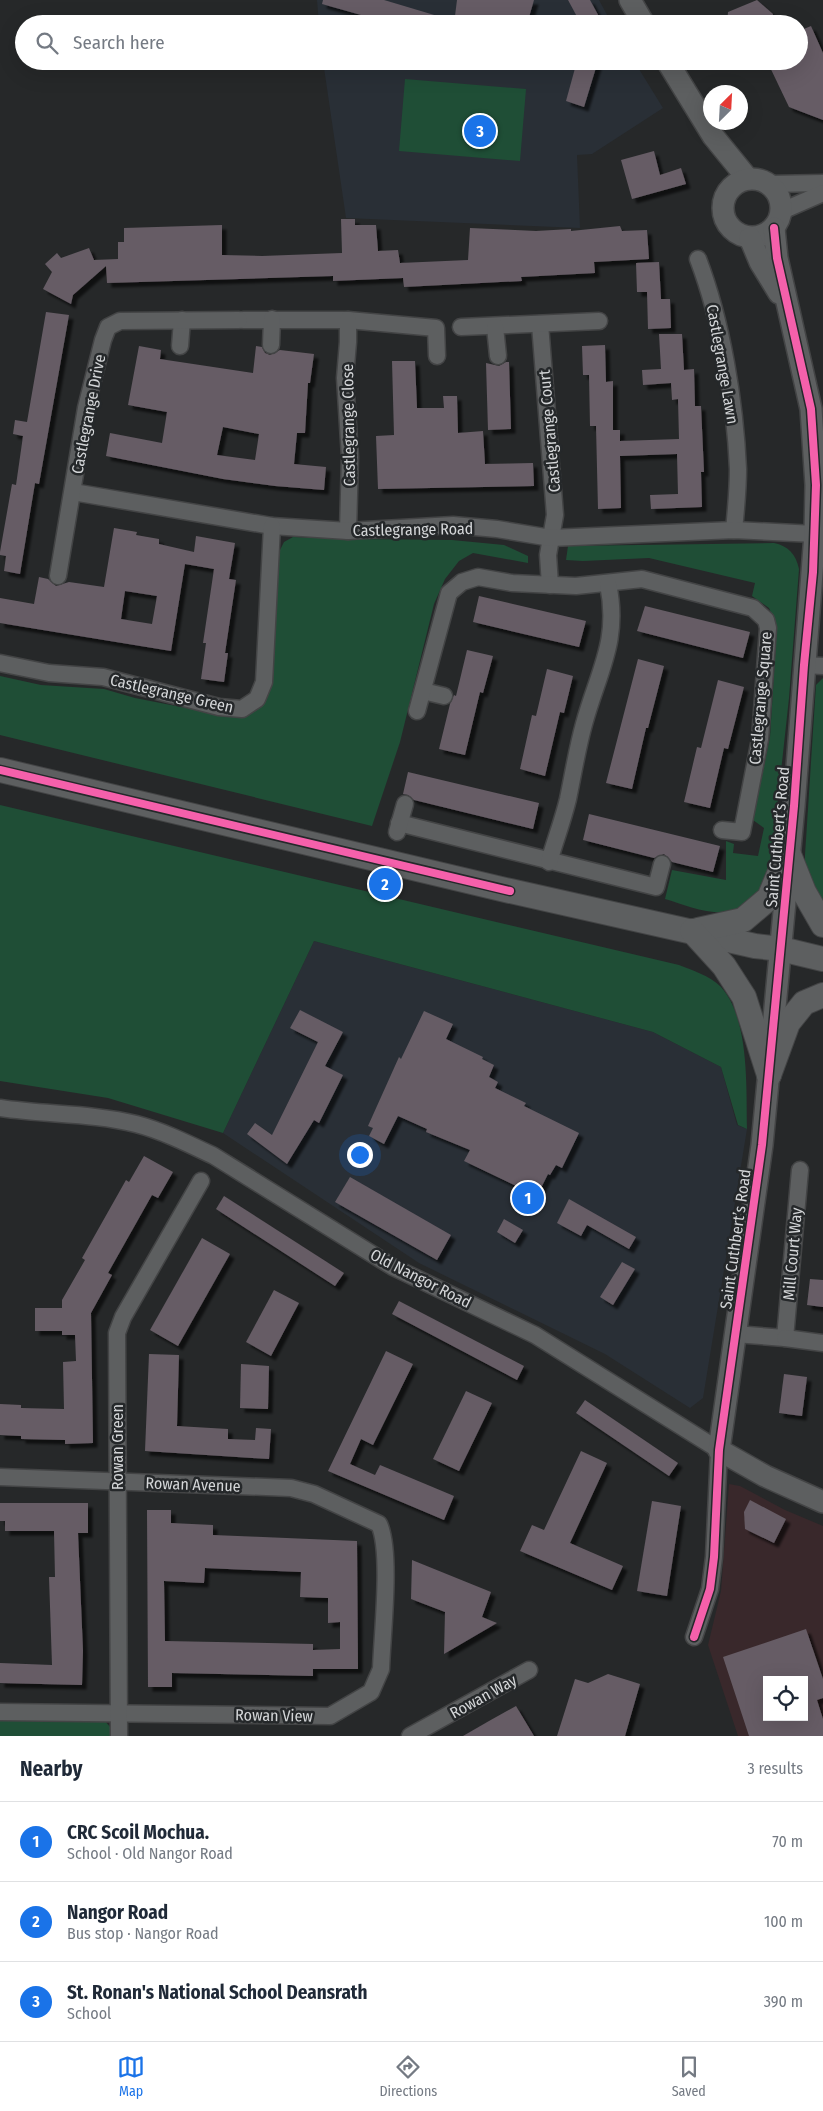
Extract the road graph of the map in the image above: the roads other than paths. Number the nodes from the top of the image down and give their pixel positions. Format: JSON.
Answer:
{"nodes":[{"id":1,"x":630,"y":0,"type":"edge"},
{"id":2,"x":639,"y":15,"type":"edge"},
{"id":3,"x":673,"y":70,"type":"edge"},
{"id":4,"x":823,"y":183,"type":"edge"},
{"id":5,"x":739,"y":184,"type":"junction"},
{"id":6,"x":770,"y":184,"type":"junction"},
{"id":7,"x":823,"y":193,"type":"edge"},
{"id":8,"x":778,"y":220,"type":"junction"},
{"id":9,"x":750,"y":238,"type":"junction"},
{"id":10,"x":698,"y":259,"type":"dead end"},
{"id":11,"x":788,"y":306,"type":"junction"},
{"id":12,"x":272,"y":319,"type":"junction"},
{"id":13,"x":182,"y":320,"type":"junction"},
{"id":14,"x":348,"y":320,"type":"junction"},
{"id":15,"x":598,"y":321,"type":"dead end"},
{"id":16,"x":540,"y":324,"type":"junction"},
{"id":17,"x":496,"y":327,"type":"junction"},
{"id":18,"x":461,"y":328,"type":"dead end"},
{"id":19,"x":271,"y":345,"type":"dead end"},
{"id":20,"x":180,"y":346,"type":"dead end"},
{"id":21,"x":437,"y":356,"type":"dead end"},
{"id":22,"x":498,"y":356,"type":"dead end"},
{"id":23,"x":73,"y":492,"type":"junction"},
{"id":24,"x":272,"y":526,"type":"junction"},
{"id":25,"x":734,"y":530,"type":"junction"},
{"id":26,"x":348,"y":531,"type":"junction"},
{"id":27,"x":815,"y":534,"type":"junction"},
{"id":28,"x":551,"y":538,"type":"junction"},
{"id":29,"x":58,"y":576,"type":"dead end"},
{"id":30,"x":608,"y":584,"type":"junction"},
{"id":31,"x":550,"y":585,"type":"junction"},
{"id":32,"x":0,"y":663,"type":"edge"},
{"id":33,"x":814,"y":666,"type":"edge"},
{"id":34,"x":423,"y":691,"type":"junction"},
{"id":35,"x":444,"y":696,"type":"dead end"},
{"id":36,"x":417,"y":710,"type":"dead end"},
{"id":37,"x":0,"y":770,"type":"edge"},
{"id":38,"x":405,"y":804,"type":"dead end"},
{"id":39,"x":722,"y":830,"type":"dead end"},
{"id":40,"x":788,"y":852,"type":"junction"},
{"id":41,"x":549,"y":862,"type":"junction"},
{"id":42,"x":662,"y":864,"type":"dead end"},
{"id":43,"x":823,"y":925,"type":"edge"},
{"id":44,"x":692,"y":931,"type":"junction"},
{"id":45,"x":781,"y":949,"type":"junction"},
{"id":46,"x":823,"y":959,"type":"edge"},
{"id":47,"x":823,"y":995,"type":"edge"},
{"id":48,"x":769,"y":1075,"type":"junction"},
{"id":49,"x":0,"y":1108,"type":"edge"},
{"id":50,"x":800,"y":1170,"type":"dead end"},
{"id":51,"x":201,"y":1181,"type":"dead end"},
{"id":52,"x":735,"y":1334,"type":"junction"},
{"id":53,"x":785,"y":1338,"type":"junction"},
{"id":54,"x":823,"y":1343,"type":"edge"},
{"id":55,"x":719,"y":1450,"type":"junction"},
{"id":56,"x":0,"y":1476,"type":"edge"},
{"id":57,"x":117,"y":1481,"type":"junction"},
{"id":58,"x":823,"y":1502,"type":"edge"},
{"id":59,"x":379,"y":1524,"type":"joint"},
{"id":60,"x":694,"y":1637,"type":"dead end"},
{"id":61,"x":529,"y":1670,"type":"dead end"},
{"id":62,"x":0,"y":1712,"type":"edge"},
{"id":63,"x":118,"y":1714,"type":"junction"},
{"id":64,"x":119,"y":1736,"type":"edge"},
{"id":65,"x":410,"y":1736,"type":"edge"}],
"edges":[{"from":1,"to":2,"type":"street"},
{"from":3,"to":5,"type":"street"},
{"from":4,"to":6,"type":"street"},
{"from":5,"to":6,"type":"street"},
{"from":5,"to":9,"type":"street"},
{"from":6,"to":8,"type":"street","name":"Saint Cuthbert’s Road"},
{"from":7,"to":8,"type":"street"},
{"from":8,"to":9,"type":"street"},
{"from":8,"to":11,"type":"street","name":"Saint Cuthbert’s Road"},
{"from":9,"to":11,"type":"street","name":"Saint Cuthbert’s Road"},
{"from":10,"to":25,"type":"street","name":"Castlegrange Lawn"},
{"from":11,"to":27,"type":"street","name":"Saint Cuthbert’s Road"},
{"from":12,"to":13,"type":"street","name":"Castlegrange Drive"},
{"from":12,"to":14,"type":"street"},
{"from":12,"to":19,"type":"street"},
{"from":13,"to":20,"type":"street"},
{"from":13,"to":23,"type":"street","name":"Castlegrange Drive"},
{"from":14,"to":21,"type":"street"},
{"from":14,"to":26,"type":"street","name":"Castlegrange Close"},
{"from":15,"to":16,"type":"street"},
{"from":16,"to":17,"type":"street"},
{"from":16,"to":28,"type":"street","name":"Castlegrange Court"},
{"from":17,"to":18,"type":"street"},
{"from":17,"to":22,"type":"street"},
{"from":23,"to":24,"type":"street","name":"Castlegrange Road"},
{"from":23,"to":29,"type":"street","name":"Castlegrange Drive"},
{"from":24,"to":26,"type":"street","name":"Castlegrange Road"},
{"from":24,"to":32,"type":"street","name":"Castlegrange Green"},
{"from":25,"to":27,"type":"street","name":"Castlegrange Road"},
{"from":25,"to":28,"type":"street","name":"Castlegrange Road"},
{"from":26,"to":28,"type":"street","name":"Castlegrange Road"},
{"from":27,"to":33,"type":"street","name":"Saint Cuthbert’s Road"},
{"from":28,"to":31,"type":"street"},
{"from":30,"to":31,"type":"street","name":"Castlegrange Square"},
{"from":30,"to":39,"type":"street","name":"Castlegrange Square"},
{"from":30,"to":41,"type":"street"},
{"from":31,"to":34,"type":"street","name":"Castlegrange Square"},
{"from":33,"to":40,"type":"street","name":"Saint Cuthbert’s Road"},
{"from":34,"to":35,"type":"street"},
{"from":34,"to":36,"type":"street","name":"Castlegrange Square"},
{"from":37,"to":44,"type":"main road"},
{"from":38,"to":41,"type":"street"},
{"from":40,"to":43,"type":"main road"},
{"from":40,"to":44,"type":"main road"},
{"from":40,"to":45,"type":"street","name":"Saint Cuthbert’s Road"},
{"from":41,"to":42,"type":"street"},
{"from":44,"to":45,"type":"main road"},
{"from":44,"to":48,"type":"main road"},
{"from":45,"to":46,"type":"main road"},
{"from":45,"to":48,"type":"street","name":"Saint Cuthbert’s Road"},
{"from":47,"to":48,"type":"main road"},
{"from":48,"to":52,"type":"street","name":"Saint Cuthbert’s Road"},
{"from":49,"to":55,"type":"street","name":"Old Nangor Road"},
{"from":50,"to":53,"type":"street","name":"Mill Court Way"},
{"from":51,"to":57,"type":"street","name":"Rowan Green"},
{"from":52,"to":53,"type":"street"},
{"from":52,"to":55,"type":"street","name":"Saint Cuthbert’s Road"},
{"from":53,"to":54,"type":"street"},
{"from":55,"to":58,"type":"street","name":"Old Nangor Road"},
{"from":55,"to":60,"type":"street"},
{"from":56,"to":57,"type":"street","name":"Rowan Avenue"},
{"from":57,"to":59,"type":"street","name":"Rowan Avenue"},
{"from":57,"to":63,"type":"street","name":"Rowan Green"},
{"from":59,"to":63,"type":"street","name":"Rowan View"},
{"from":61,"to":65,"type":"street","name":"Rowan Way"},
{"from":62,"to":63,"type":"street","name":"Rowan View"},
{"from":63,"to":64,"type":"street","name":"Rowan Green"}]}
